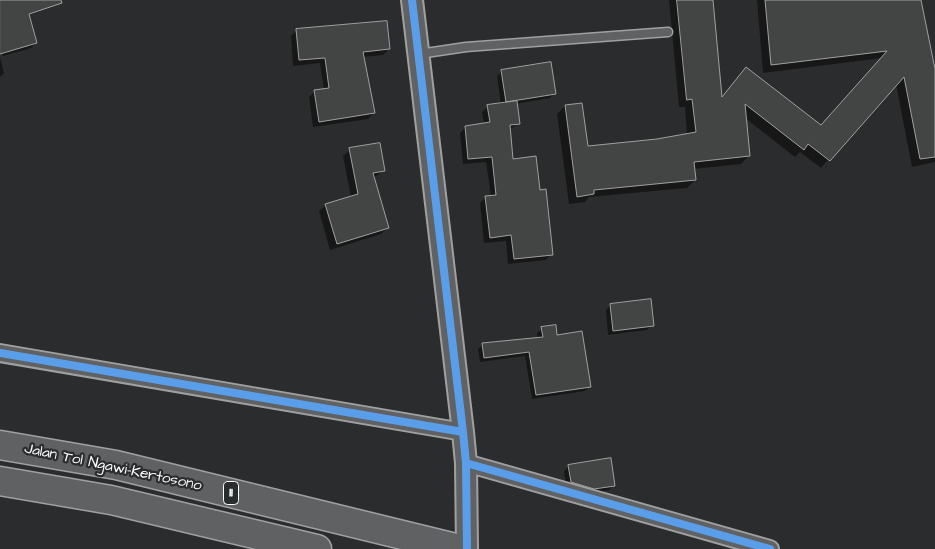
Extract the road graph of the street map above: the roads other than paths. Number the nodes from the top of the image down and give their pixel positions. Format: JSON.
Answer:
{"nodes":[{"id":1,"x":412,"y":0,"type":"edge"},
{"id":2,"x":668,"y":32,"type":"dead end"},
{"id":3,"x":417,"y":54,"type":"junction"},
{"id":4,"x":0,"y":353,"type":"edge"},
{"id":5,"x":463,"y":432,"type":"junction"},
{"id":6,"x":0,"y":445,"type":"edge"},
{"id":7,"x":466,"y":463,"type":"junction"},
{"id":8,"x":0,"y":481,"type":"edge"},
{"id":9,"x":317,"y":549,"type":"edge"},
{"id":10,"x":460,"y":549,"type":"edge"},
{"id":11,"x":467,"y":549,"type":"edge"},
{"id":12,"x":770,"y":549,"type":"edge"}],
"edges":[{"from":1,"to":3,"type":"street"},
{"from":2,"to":3,"type":"lane"},
{"from":3,"to":5,"type":"street"},
{"from":4,"to":5,"type":"street"},
{"from":5,"to":7,"type":"street"},
{"from":6,"to":10,"type":"highway","name":"Jalan Tol Ngawi–Kertosono","number":"11"},
{"from":7,"to":11,"type":"street"},
{"from":7,"to":12,"type":"street"},
{"from":8,"to":9,"type":"highway","number":"11"}]}
